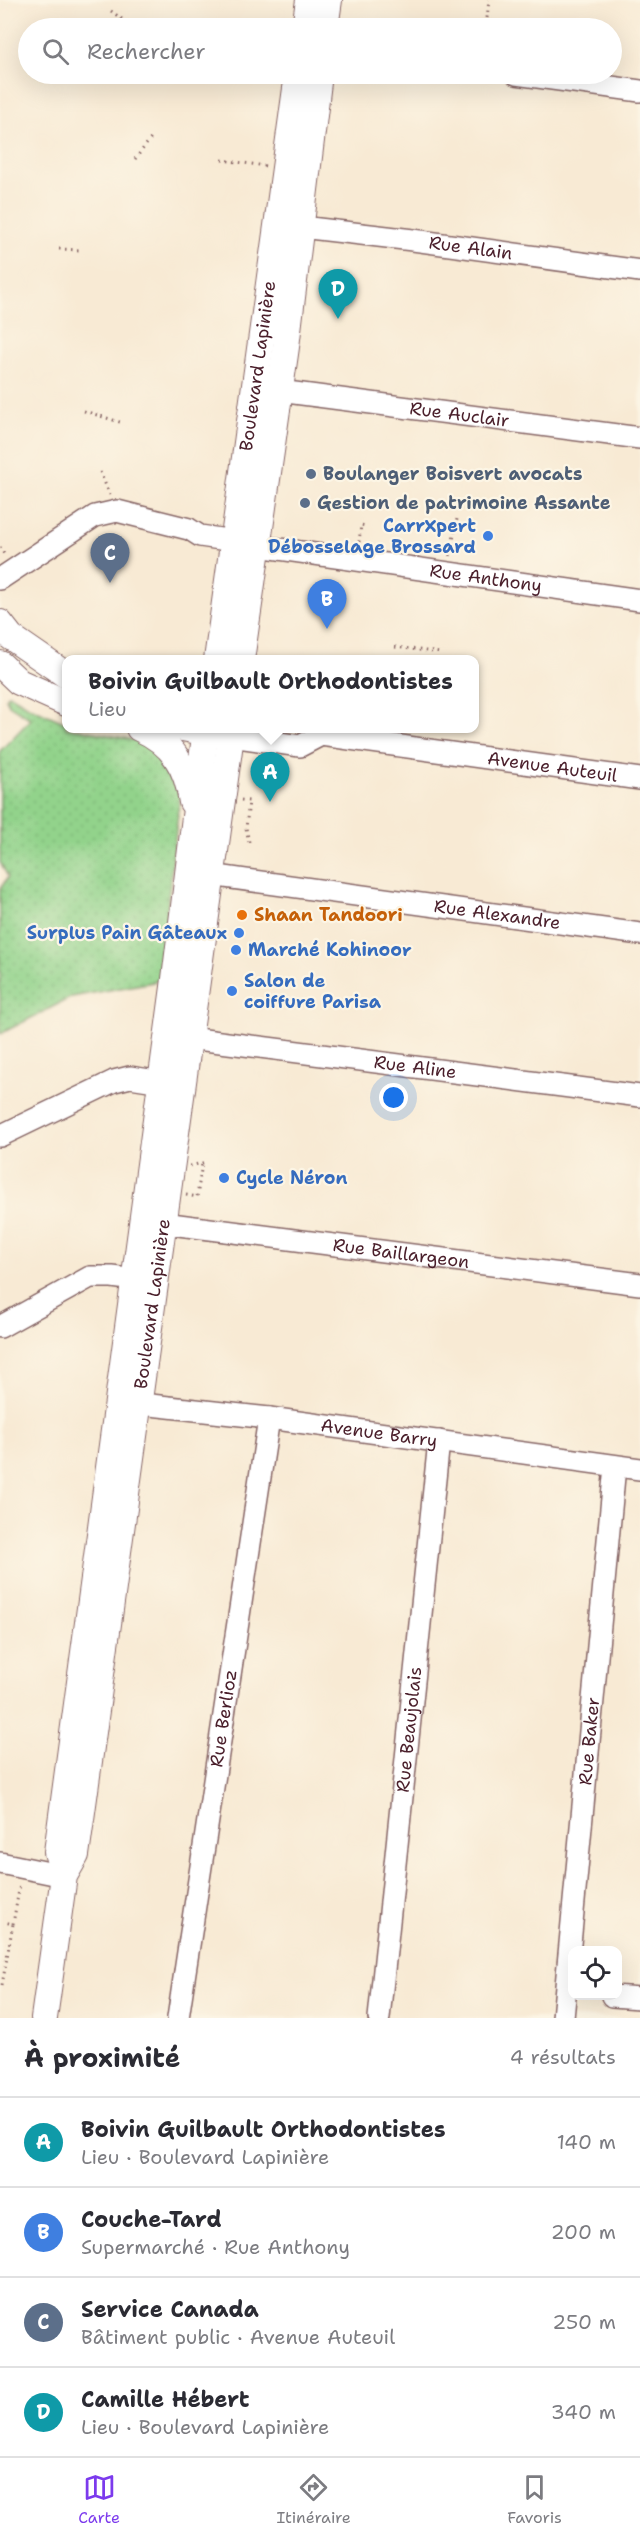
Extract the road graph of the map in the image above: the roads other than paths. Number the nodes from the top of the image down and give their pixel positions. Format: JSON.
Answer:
{"nodes":[{"id":1,"x":309,"y":0,"type":"edge"},
{"id":2,"x":329,"y":0,"type":"edge"},
{"id":3,"x":306,"y":18,"type":"edge"},
{"id":4,"x":326,"y":18,"type":"edge"},
{"id":5,"x":297,"y":84,"type":"edge"},
{"id":6,"x":318,"y":84,"type":"edge"},
{"id":7,"x":589,"y":84,"type":"edge"},
{"id":8,"x":640,"y":91,"type":"edge"},
{"id":9,"x":301,"y":227,"type":"junction"},
{"id":10,"x":640,"y":272,"type":"edge"},
{"id":11,"x":279,"y":391,"type":"junction"},
{"id":12,"x":640,"y":438,"type":"edge"},
{"id":13,"x":246,"y":544,"type":"junction"},
{"id":14,"x":0,"y":579,"type":"edge"},
{"id":15,"x":640,"y":600,"type":"edge"},
{"id":16,"x":0,"y":623,"type":"edge"},
{"id":17,"x":214,"y":653,"type":"edge"},
{"id":18,"x":241,"y":655,"type":"edge"},
{"id":19,"x":0,"y":664,"type":"edge"},
{"id":20,"x":62,"y":672,"type":"edge"},
{"id":21,"x":62,"y":701,"type":"edge"},
{"id":22,"x":146,"y":733,"type":"edge"},
{"id":23,"x":198,"y":733,"type":"edge"},
{"id":24,"x":231,"y":733,"type":"edge"},
{"id":25,"x":236,"y":733,"type":"edge"},
{"id":26,"x":317,"y":733,"type":"edge"},
{"id":27,"x":325,"y":733,"type":"edge"},
{"id":28,"x":640,"y":779,"type":"edge"},
{"id":29,"x":196,"y":824,"type":"junction"},
{"id":30,"x":210,"y":875,"type":"junction"},
{"id":31,"x":640,"y":934,"type":"edge"},
{"id":32,"x":189,"y":1038,"type":"junction"},
{"id":33,"x":171,"y":1083,"type":"junction"},
{"id":34,"x":640,"y":1096,"type":"edge"},
{"id":35,"x":0,"y":1136,"type":"edge"},
{"id":36,"x":163,"y":1223,"type":"junction"},
{"id":37,"x":145,"y":1281,"type":"junction"},
{"id":38,"x":640,"y":1284,"type":"edge"},
{"id":39,"x":0,"y":1327,"type":"edge"},
{"id":40,"x":129,"y":1403,"type":"junction"},
{"id":41,"x":269,"y":1418,"type":"junction"},
{"id":42,"x":439,"y":1441,"type":"junction"},
{"id":43,"x":615,"y":1466,"type":"junction"},
{"id":44,"x":640,"y":1469,"type":"edge"},
{"id":45,"x":0,"y":1863,"type":"edge"},
{"id":46,"x":64,"y":1876,"type":"junction"},
{"id":47,"x":574,"y":1946,"type":"edge"},
{"id":48,"x":622,"y":1996,"type":"edge"},
{"id":49,"x":640,"y":1998,"type":"edge"},
{"id":50,"x":568,"y":1999,"type":"edge"},
{"id":51,"x":44,"y":2018,"type":"edge"},
{"id":52,"x":178,"y":2018,"type":"edge"},
{"id":53,"x":379,"y":2018,"type":"edge"},
{"id":54,"x":563,"y":2018,"type":"edge"}],
"edges":[{"from":1,"to":3,"type":"main road"},
{"from":2,"to":4,"type":"main road"},
{"from":5,"to":13,"type":"main road","name":"Boulevard Lapinière"},
{"from":6,"to":9,"type":"main road","name":"Boulevard Lapinière"},
{"from":7,"to":8,"type":"street"},
{"from":9,"to":10,"type":"street","name":"Rue Alain"},
{"from":9,"to":11,"type":"main road","name":"Boulevard Lapinière"},
{"from":11,"to":12,"type":"street","name":"Rue Auclair"},
{"from":11,"to":13,"type":"main road","name":"Boulevard Lapinière"},
{"from":13,"to":14,"type":"street","name":"Rue Anthony"},
{"from":13,"to":15,"type":"street","name":"Rue Anthony"},
{"from":13,"to":17,"type":"main road","name":"Boulevard Lapinière"},
{"from":13,"to":18,"type":"main road","name":"Boulevard Lapinière"},
{"from":16,"to":20,"type":"main road"},
{"from":19,"to":21,"type":"main road"},
{"from":22,"to":29,"type":"main road"},
{"from":23,"to":29,"type":"main road","name":"Boulevard Lapinière"},
{"from":24,"to":30,"type":"main road","name":"Boulevard Lapinière"},
{"from":25,"to":26,"type":"street","name":"Avenue Auteuil"},
{"from":27,"to":28,"type":"street","name":"Avenue Auteuil"},
{"from":29,"to":33,"type":"main road","name":"Boulevard Lapinière"},
{"from":30,"to":31,"type":"street","name":"Rue Alexandre"},
{"from":30,"to":32,"type":"main road","name":"Boulevard Lapinière"},
{"from":32,"to":33,"type":"main road","name":"Boulevard Lapinière"},
{"from":32,"to":34,"type":"street","name":"Rue Aline"},
{"from":33,"to":35,"type":"street"},
{"from":33,"to":36,"type":"main road","name":"Boulevard Lapinière"},
{"from":33,"to":37,"type":"main road","name":"Boulevard Lapinière"},
{"from":36,"to":37,"type":"main road","name":"Boulevard Lapinière"},
{"from":36,"to":38,"type":"street","name":"Rue Baillargeon"},
{"from":37,"to":39,"type":"street"},
{"from":37,"to":40,"type":"main road","name":"Boulevard Lapinière"},
{"from":40,"to":41,"type":"street","name":"Avenue Barry"},
{"from":40,"to":46,"type":"main road","name":"Boulevard Lapinière"},
{"from":41,"to":42,"type":"street","name":"Avenue Barry"},
{"from":41,"to":52,"type":"street","name":"Rue Berlioz"},
{"from":42,"to":43,"type":"street","name":"Avenue Barry"},
{"from":42,"to":53,"type":"street","name":"Rue Beaujolais"},
{"from":43,"to":44,"type":"street","name":"Avenue Barry"},
{"from":43,"to":47,"type":"street","name":"Rue Baker"},
{"from":45,"to":46,"type":"street"},
{"from":46,"to":51,"type":"main road","name":"Boulevard Lapinière"},
{"from":48,"to":49,"type":"street"},
{"from":50,"to":54,"type":"street","name":"Rue Baker"}]}
